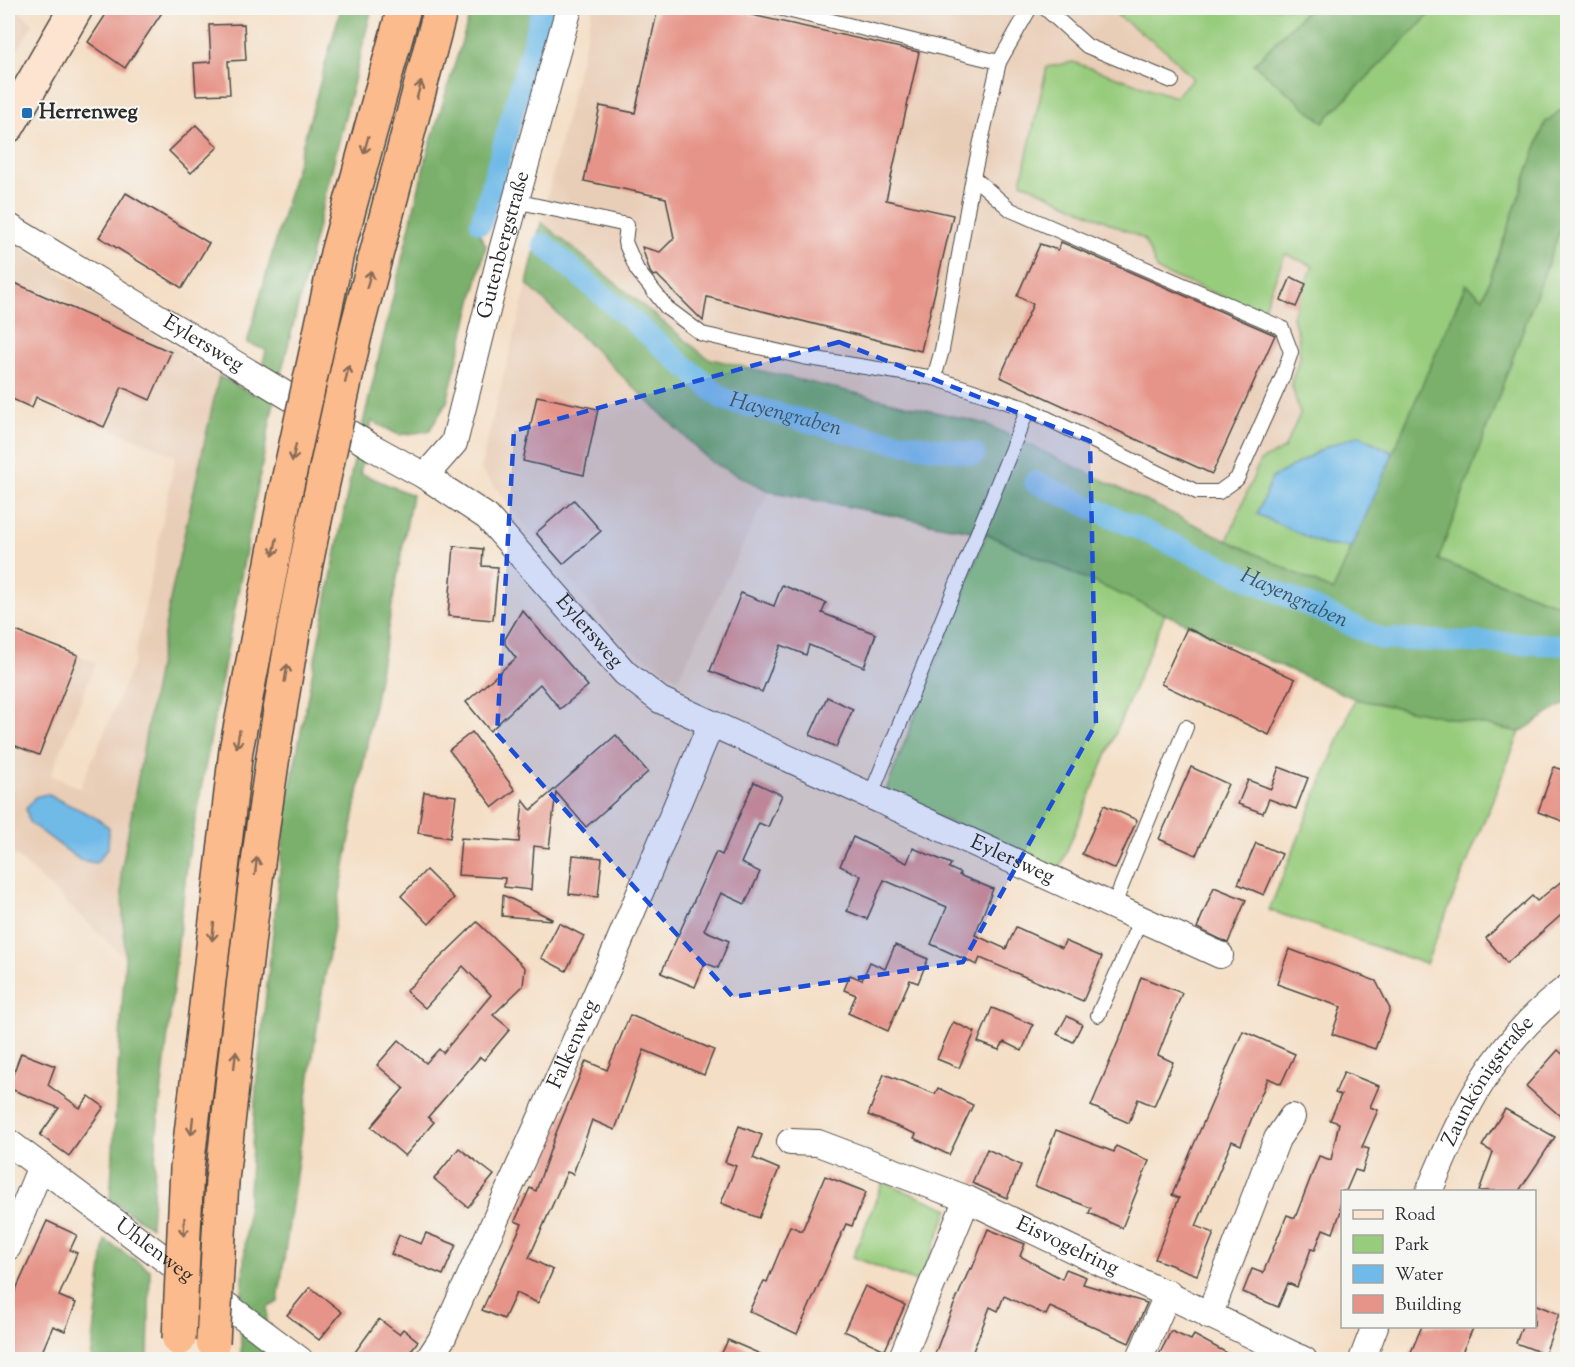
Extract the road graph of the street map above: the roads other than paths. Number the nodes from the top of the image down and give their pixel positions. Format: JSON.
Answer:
{"nodes":[{"id":1,"x":76,"y":8,"type":"edge"},
{"id":2,"x":404,"y":8,"type":"edge"},
{"id":3,"x":441,"y":8,"type":"edge"},
{"id":4,"x":569,"y":8,"type":"edge"},
{"id":5,"x":779,"y":8,"type":"edge"},
{"id":6,"x":1030,"y":8,"type":"edge"},
{"id":7,"x":1045,"y":8,"type":"edge"},
{"id":8,"x":999,"y":62,"type":"junction"},
{"id":9,"x":1172,"y":81,"type":"dead end"},
{"id":10,"x":8,"y":126,"type":"edge"},
{"id":11,"x":973,"y":177,"type":"junction"},
{"id":12,"x":515,"y":201,"type":"junction"},
{"id":13,"x":8,"y":226,"type":"edge"},
{"id":14,"x":934,"y":378,"type":"junction"},
{"id":15,"x":1028,"y":409,"type":"junction"},
{"id":16,"x":425,"y":476,"type":"junction"},
{"id":17,"x":711,"y":724,"type":"junction"},
{"id":18,"x":1186,"y":728,"type":"dead end"},
{"id":19,"x":870,"y":797,"type":"junction"},
{"id":20,"x":1113,"y":906,"type":"junction"},
{"id":21,"x":1141,"y":919,"type":"junction"},
{"id":22,"x":1220,"y":955,"type":"dead end"},
{"id":23,"x":1568,"y":987,"type":"edge"},
{"id":24,"x":1098,"y":1015,"type":"dead end"},
{"id":25,"x":1292,"y":1117,"type":"dead end"},
{"id":26,"x":8,"y":1142,"type":"edge"},
{"id":27,"x":790,"y":1142,"type":"dead end"},
{"id":28,"x":41,"y":1166,"type":"junction"},
{"id":29,"x":1429,"y":1190,"type":"edge"},
{"id":30,"x":967,"y":1199,"type":"junction"},
{"id":31,"x":8,"y":1247,"type":"edge"},
{"id":32,"x":1168,"y":1293,"type":"junction"},
{"id":33,"x":1209,"y":1316,"type":"junction"},
{"id":34,"x":1374,"y":1328,"type":"edge"},
{"id":35,"x":179,"y":1349,"type":"edge"},
{"id":36,"x":213,"y":1351,"type":"edge"},
{"id":37,"x":300,"y":1359,"type":"edge"},
{"id":38,"x":428,"y":1359,"type":"edge"},
{"id":39,"x":901,"y":1359,"type":"edge"},
{"id":40,"x":1139,"y":1359,"type":"edge"},
{"id":41,"x":1304,"y":1359,"type":"edge"},
{"id":42,"x":1362,"y":1359,"type":"edge"}],
"edges":[{"from":1,"to":10,"type":"street"},
{"from":2,"to":35,"type":"highway","one_way":true,"bridge":true},
{"from":36,"to":3,"type":"highway","one_way":true,"bridge":true},
{"from":4,"to":12,"type":"street","name":"Gutenbergstraße"},
{"from":5,"to":8,"type":"lane"},
{"from":6,"to":8,"type":"lane"},
{"from":7,"to":9,"type":"lane"},
{"from":8,"to":11,"type":"lane"},
{"from":11,"to":14,"type":"lane"},
{"from":11,"to":15,"type":"lane"},
{"from":12,"to":14,"type":"lane"},
{"from":12,"to":16,"type":"street","name":"Gutenbergstraße"},
{"from":13,"to":16,"type":"street","name":"Eylersweg"},
{"from":14,"to":15,"type":"lane"},
{"from":15,"to":19,"type":"lane"},
{"from":16,"to":17,"type":"street","name":"Eylersweg"},
{"from":17,"to":19,"type":"street","name":"Eylersweg"},
{"from":17,"to":38,"type":"street","name":"Falkenweg"},
{"from":18,"to":20,"type":"lane"},
{"from":19,"to":20,"type":"street","name":"Eylersweg"},
{"from":20,"to":21,"type":"street","name":"Eylersweg"},
{"from":21,"to":22,"type":"street","name":"Eylersweg"},
{"from":21,"to":24,"type":"lane"},
{"from":23,"to":29,"type":"street","name":"Zaunkönigstraße"},
{"from":25,"to":33,"type":"street"},
{"from":26,"to":28,"type":"street","name":"Uhlenweg"},
{"from":27,"to":30,"type":"street","name":"Eisvogelring"},
{"from":28,"to":31,"type":"street"},
{"from":28,"to":37,"type":"street","name":"Uhlenweg"},
{"from":30,"to":32,"type":"street","name":"Eisvogelring"},
{"from":30,"to":39,"type":"street"},
{"from":32,"to":33,"type":"street","name":"Eisvogelring"},
{"from":32,"to":40,"type":"street"},
{"from":33,"to":41,"type":"street","name":"Eisvogelring"},
{"from":34,"to":42,"type":"street"}]}
